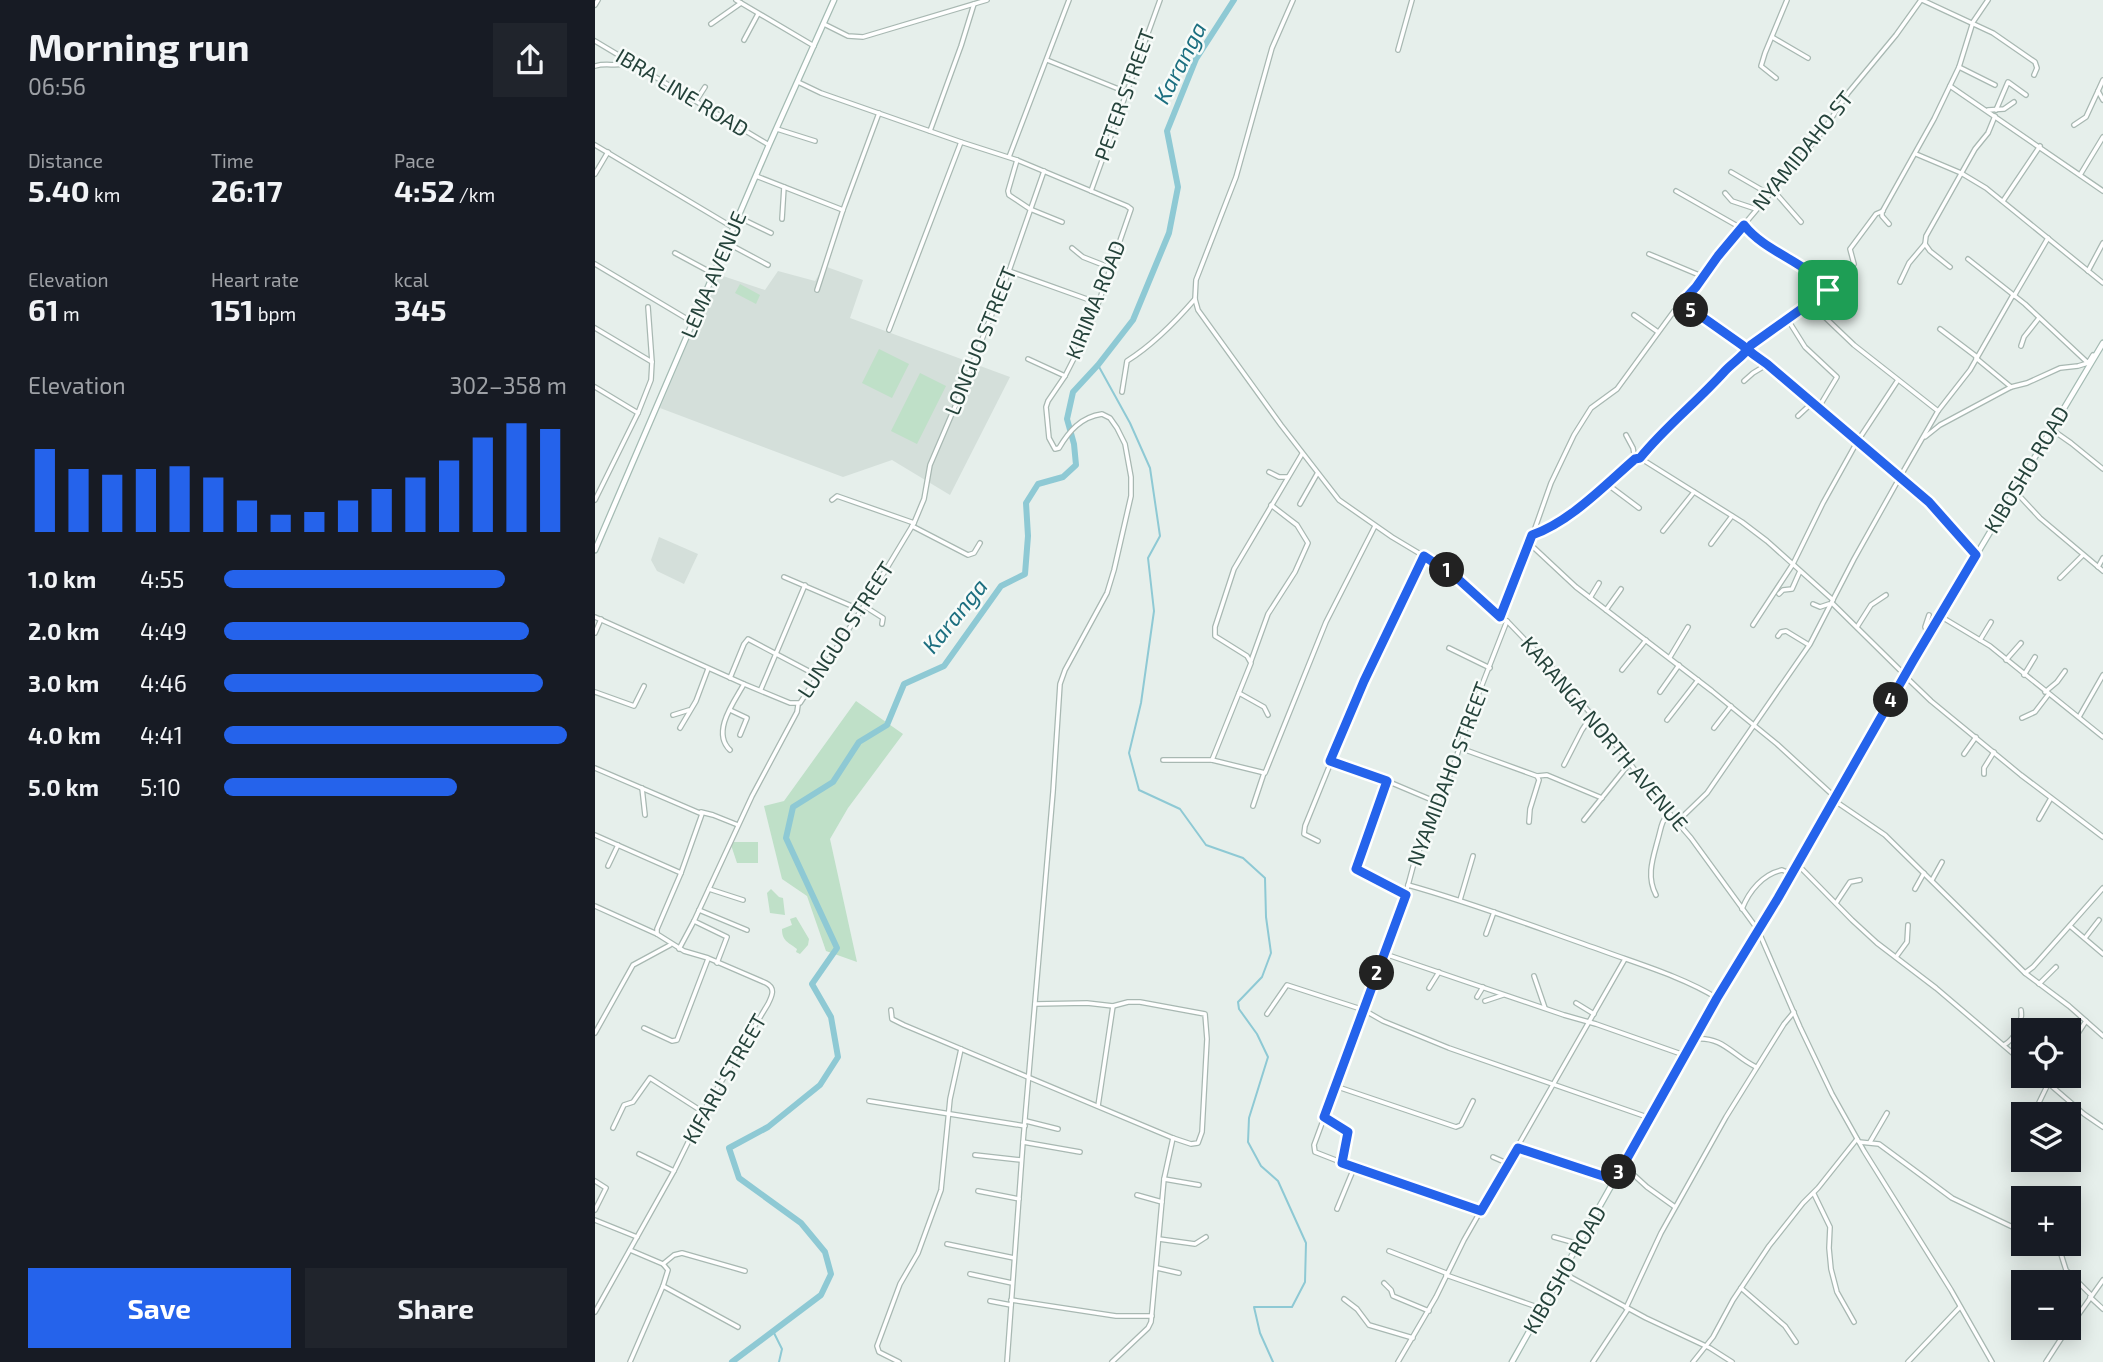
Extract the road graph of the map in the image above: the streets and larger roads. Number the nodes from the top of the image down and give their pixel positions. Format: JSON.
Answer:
{"nodes":[{"id":1,"x":598,"y":0,"type":"edge"},
{"id":2,"x":834,"y":0,"type":"edge"},
{"id":3,"x":987,"y":0,"type":"edge"},
{"id":4,"x":1069,"y":0,"type":"edge"},
{"id":5,"x":1160,"y":0,"type":"edge"},
{"id":6,"x":1293,"y":0,"type":"edge"},
{"id":7,"x":1412,"y":0,"type":"edge"},
{"id":8,"x":1787,"y":0,"type":"edge"},
{"id":9,"x":1922,"y":0,"type":"edge"},
{"id":10,"x":1988,"y":0,"type":"edge"},
{"id":11,"x":738,"y":1,"type":"edge"},
{"id":12,"x":974,"y":4,"type":"junction"},
{"id":13,"x":595,"y":5,"type":"edge"},
{"id":14,"x":758,"y":14,"type":"junction"},
{"id":15,"x":1973,"y":22,"type":"junction"},
{"id":16,"x":711,"y":24,"type":"dead end"},
{"id":17,"x":824,"y":24,"type":"junction"},
{"id":18,"x":1772,"y":37,"type":"junction"},
{"id":19,"x":744,"y":40,"type":"dead end"},
{"id":20,"x":595,"y":41,"type":"edge"},
{"id":21,"x":814,"y":46,"type":"junction"},
{"id":22,"x":1398,"y":50,"type":"dead end"},
{"id":23,"x":1808,"y":58,"type":"dead end"},
{"id":24,"x":1046,"y":60,"type":"junction"},
{"id":25,"x":631,"y":62,"type":"junction"},
{"id":26,"x":595,"y":66,"type":"edge"},
{"id":27,"x":1958,"y":67,"type":"junction"},
{"id":28,"x":2034,"y":75,"type":"dead end"},
{"id":29,"x":1776,"y":78,"type":"dead end"},
{"id":30,"x":2103,"y":80,"type":"edge"},
{"id":31,"x":797,"y":82,"type":"junction"},
{"id":32,"x":1994,"y":85,"type":"dead end"},
{"id":33,"x":1950,"y":86,"type":"junction"},
{"id":34,"x":705,"y":87,"type":"dead end"},
{"id":35,"x":2098,"y":91,"type":"junction"},
{"id":36,"x":1126,"y":92,"type":"junction"},
{"id":37,"x":2026,"y":95,"type":"dead end"},
{"id":38,"x":2103,"y":100,"type":"edge"},
{"id":39,"x":696,"y":101,"type":"junction"},
{"id":40,"x":2014,"y":102,"type":"dead end"},
{"id":41,"x":1986,"y":110,"type":"junction"},
{"id":42,"x":1996,"y":110,"type":"junction"},
{"id":43,"x":879,"y":113,"type":"junction"},
{"id":44,"x":1995,"y":116,"type":"junction"},
{"id":45,"x":2074,"y":125,"type":"dead end"},
{"id":46,"x":777,"y":129,"type":"junction"},
{"id":47,"x":930,"y":132,"type":"junction"},
{"id":48,"x":2103,"y":136,"type":"edge"},
{"id":49,"x":815,"y":141,"type":"dead end"},
{"id":50,"x":961,"y":142,"type":"junction"},
{"id":51,"x":595,"y":145,"type":"edge"},
{"id":52,"x":769,"y":145,"type":"junction"},
{"id":53,"x":2040,"y":146,"type":"junction"},
{"id":54,"x":608,"y":152,"type":"junction"},
{"id":55,"x":1916,"y":154,"type":"junction"},
{"id":56,"x":1009,"y":157,"type":"junction"},
{"id":57,"x":1017,"y":160,"type":"junction"},
{"id":58,"x":1044,"y":171,"type":"junction"},
{"id":59,"x":1731,"y":172,"type":"dead end"},
{"id":60,"x":1961,"y":173,"type":"junction"},
{"id":61,"x":595,"y":174,"type":"edge"},
{"id":62,"x":2080,"y":175,"type":"junction"},
{"id":63,"x":756,"y":176,"type":"junction"},
{"id":64,"x":784,"y":187,"type":"junction"},
{"id":65,"x":1773,"y":190,"type":"junction"},
{"id":66,"x":1091,"y":191,"type":"junction"},
{"id":67,"x":1676,"y":191,"type":"dead end"},
{"id":68,"x":2103,"y":191,"type":"edge"},
{"id":69,"x":1725,"y":193,"type":"dead end"},
{"id":70,"x":1769,"y":194,"type":"junction"},
{"id":71,"x":2003,"y":201,"type":"junction"},
{"id":72,"x":1030,"y":209,"type":"junction"},
{"id":73,"x":1756,"y":209,"type":"junction"},
{"id":74,"x":843,"y":210,"type":"junction"},
{"id":75,"x":1883,"y":211,"type":"junction"},
{"id":76,"x":739,"y":217,"type":"junction"},
{"id":77,"x":782,"y":219,"type":"dead end"},
{"id":78,"x":1062,"y":222,"type":"dead end"},
{"id":79,"x":1801,"y":222,"type":"dead end"},
{"id":80,"x":1889,"y":224,"type":"dead end"},
{"id":81,"x":1743,"y":226,"type":"junction"},
{"id":82,"x":734,"y":228,"type":"junction"},
{"id":83,"x":771,"y":233,"type":"dead end"},
{"id":84,"x":2048,"y":238,"type":"junction"},
{"id":85,"x":727,"y":243,"type":"junction"},
{"id":86,"x":2103,"y":243,"type":"edge"},
{"id":87,"x":1925,"y":244,"type":"junction"},
{"id":88,"x":1072,"y":248,"type":"dead end"},
{"id":89,"x":675,"y":253,"type":"dead end"},
{"id":90,"x":1649,"y":254,"type":"dead end"},
{"id":91,"x":1968,"y":259,"type":"dead end"},
{"id":92,"x":595,"y":264,"type":"edge"},
{"id":93,"x":768,"y":265,"type":"dead end"},
{"id":94,"x":1950,"y":267,"type":"dead end"},
{"id":95,"x":1111,"y":268,"type":"junction"},
{"id":96,"x":1009,"y":271,"type":"junction"},
{"id":97,"x":2088,"y":271,"type":"junction"},
{"id":98,"x":715,"y":274,"type":"junction"},
{"id":99,"x":1704,"y":277,"type":"junction"},
{"id":100,"x":1900,"y":282,"type":"dead end"},
{"id":101,"x":2103,"y":283,"type":"edge"},
{"id":102,"x":817,"y":290,"type":"dead end"},
{"id":103,"x":1828,"y":290,"type":"junction"},
{"id":104,"x":2013,"y":295,"type":"junction"},
{"id":105,"x":1195,"y":299,"type":"junction"},
{"id":106,"x":1683,"y":301,"type":"junction"},
{"id":107,"x":1098,"y":303,"type":"junction"},
{"id":108,"x":1810,"y":303,"type":"junction"},
{"id":109,"x":648,"y":307,"type":"dead end"},
{"id":110,"x":1634,"y":315,"type":"dead end"},
{"id":111,"x":2039,"y":318,"type":"junction"},
{"id":112,"x":1788,"y":320,"type":"junction"},
{"id":113,"x":694,"y":323,"type":"junction"},
{"id":114,"x":595,"y":328,"type":"edge"},
{"id":115,"x":1940,"y":329,"type":"dead end"},
{"id":116,"x":889,"y":330,"type":"dead end"},
{"id":117,"x":1658,"y":332,"type":"junction"},
{"id":118,"x":2103,"y":343,"type":"edge"},
{"id":119,"x":2021,"y":346,"type":"dead end"},
{"id":120,"x":1747,"y":351,"type":"junction"},
{"id":121,"x":1976,"y":358,"type":"junction"},
{"id":122,"x":1028,"y":359,"type":"dead end"},
{"id":123,"x":652,"y":362,"type":"junction"},
{"id":124,"x":2088,"y":363,"type":"junction"},
{"id":125,"x":1767,"y":364,"type":"junction"},
{"id":126,"x":1065,"y":376,"type":"junction"},
{"id":127,"x":1898,"y":380,"type":"junction"},
{"id":128,"x":1744,"y":381,"type":"dead end"},
{"id":129,"x":595,"y":387,"type":"edge"},
{"id":130,"x":2011,"y":387,"type":"junction"},
{"id":131,"x":1122,"y":392,"type":"dead end"},
{"id":132,"x":1813,"y":402,"type":"junction"},
{"id":133,"x":1819,"y":407,"type":"junction"},
{"id":134,"x":1938,"y":411,"type":"junction"},
{"id":135,"x":638,"y":413,"type":"junction"},
{"id":136,"x":1798,"y":416,"type":"dead end"},
{"id":137,"x":2051,"y":429,"type":"junction"},
{"id":138,"x":1626,"y":435,"type":"dead end"},
{"id":139,"x":1923,"y":438,"type":"junction"},
{"id":140,"x":1857,"y":442,"type":"junction"},
{"id":141,"x":1302,"y":453,"type":"junction"},
{"id":142,"x":1638,"y":459,"type":"junction"},
{"id":143,"x":2103,"y":469,"type":"edge"},
{"id":144,"x":1269,"y":472,"type":"dead end"},
{"id":145,"x":1317,"y":474,"type":"junction"},
{"id":146,"x":1288,"y":477,"type":"junction"},
{"id":147,"x":1900,"y":477,"type":"junction"},
{"id":148,"x":1606,"y":484,"type":"junction"},
{"id":149,"x":2014,"y":490,"type":"junction"},
{"id":150,"x":1694,"y":492,"type":"junction"},
{"id":151,"x":595,"y":500,"type":"edge"},
{"id":152,"x":832,"y":500,"type":"dead end"},
{"id":153,"x":1300,"y":504,"type":"dead end"},
{"id":154,"x":1271,"y":505,"type":"junction"},
{"id":155,"x":1639,"y":508,"type":"dead end"},
{"id":156,"x":919,"y":510,"type":"joint"},
{"id":157,"x":1733,"y":516,"type":"junction"},
{"id":158,"x":913,"y":524,"type":"junction"},
{"id":159,"x":1375,"y":526,"type":"junction"},
{"id":160,"x":1663,"y":531,"type":"dead end"},
{"id":161,"x":1532,"y":535,"type":"junction"},
{"id":162,"x":980,"y":543,"type":"dead end"},
{"id":163,"x":1711,"y":544,"type":"dead end"},
{"id":164,"x":1529,"y":545,"type":"junction"},
{"id":165,"x":595,"y":551,"type":"edge"},
{"id":166,"x":1976,"y":555,"type":"junction"},
{"id":167,"x":2083,"y":555,"type":"junction"},
{"id":168,"x":1424,"y":556,"type":"junction"},
{"id":169,"x":2103,"y":558,"type":"edge"},
{"id":170,"x":1793,"y":564,"type":"junction"},
{"id":171,"x":2098,"y":567,"type":"junction"},
{"id":172,"x":1800,"y":571,"type":"junction"},
{"id":173,"x":2103,"y":571,"type":"edge"},
{"id":174,"x":784,"y":576,"type":"dead end"},
{"id":175,"x":2060,"y":578,"type":"dead end"},
{"id":176,"x":1599,"y":583,"type":"dead end"},
{"id":177,"x":805,"y":585,"type":"junction"},
{"id":178,"x":1621,"y":589,"type":"dead end"},
{"id":179,"x":1779,"y":594,"type":"dead end"},
{"id":180,"x":1886,"y":595,"type":"dead end"},
{"id":181,"x":1590,"y":598,"type":"junction"},
{"id":182,"x":1832,"y":602,"type":"junction"},
{"id":183,"x":1813,"y":604,"type":"dead end"},
{"id":184,"x":863,"y":608,"type":"junction"},
{"id":185,"x":1606,"y":610,"type":"junction"},
{"id":186,"x":1929,"y":615,"type":"dead end"},
{"id":187,"x":1940,"y":616,"type":"junction"},
{"id":188,"x":595,"y":617,"type":"edge"},
{"id":189,"x":1500,"y":617,"type":"junction"},
{"id":190,"x":601,"y":619,"type":"junction"},
{"id":191,"x":1507,"y":621,"type":"junction"},
{"id":192,"x":1991,"y":622,"type":"dead end"},
{"id":193,"x":882,"y":624,"type":"dead end"},
{"id":194,"x":1753,"y":625,"type":"dead end"},
{"id":195,"x":1688,"y":627,"type":"dead end"},
{"id":196,"x":1857,"y":627,"type":"junction"},
{"id":197,"x":595,"y":633,"type":"edge"},
{"id":198,"x":1928,"y":635,"type":"junction"},
{"id":199,"x":1779,"y":636,"type":"dead end"},
{"id":200,"x":1646,"y":640,"type":"junction"},
{"id":201,"x":1980,"y":640,"type":"junction"},
{"id":202,"x":2021,"y":643,"type":"dead end"},
{"id":203,"x":1809,"y":645,"type":"junction"},
{"id":204,"x":1449,"y":648,"type":"dead end"},
{"id":205,"x":776,"y":654,"type":"junction"},
{"id":206,"x":1670,"y":657,"type":"junction"},
{"id":207,"x":2035,"y":657,"type":"dead end"},
{"id":208,"x":1251,"y":660,"type":"junction"},
{"id":209,"x":2006,"y":660,"type":"junction"},
{"id":210,"x":1679,"y":665,"type":"junction"},
{"id":211,"x":1490,"y":668,"type":"junction"},
{"id":212,"x":708,"y":669,"type":"junction"},
{"id":213,"x":1622,"y":670,"type":"dead end"},
{"id":214,"x":2065,"y":671,"type":"dead end"},
{"id":215,"x":1905,"y":675,"type":"junction"},
{"id":216,"x":2024,"y":675,"type":"junction"},
{"id":217,"x":2103,"y":675,"type":"edge"},
{"id":218,"x":818,"y":676,"type":"junction"},
{"id":219,"x":730,"y":678,"type":"junction"},
{"id":220,"x":1698,"y":680,"type":"junction"},
{"id":221,"x":744,"y":684,"type":"junction"},
{"id":222,"x":644,"y":686,"type":"dead end"},
{"id":223,"x":760,"y":690,"type":"junction"},
{"id":224,"x":595,"y":692,"type":"edge"},
{"id":225,"x":1660,"y":692,"type":"dead end"},
{"id":226,"x":1239,"y":693,"type":"junction"},
{"id":227,"x":2047,"y":693,"type":"junction"},
{"id":228,"x":798,"y":705,"type":"junction"},
{"id":229,"x":1731,"y":706,"type":"junction"},
{"id":230,"x":691,"y":710,"type":"junction"},
{"id":231,"x":730,"y":710,"type":"junction"},
{"id":232,"x":673,"y":715,"type":"dead end"},
{"id":233,"x":1268,"y":715,"type":"dead end"},
{"id":234,"x":1592,"y":715,"type":"junction"},
{"id":235,"x":2078,"y":717,"type":"junction"},
{"id":236,"x":2022,"y":718,"type":"dead end"},
{"id":237,"x":1667,"y":720,"type":"dead end"},
{"id":238,"x":1753,"y":724,"type":"junction"},
{"id":239,"x":680,"y":728,"type":"dead end"},
{"id":240,"x":1714,"y":728,"type":"dead end"},
{"id":241,"x":740,"y":734,"type":"dead end"},
{"id":242,"x":1976,"y":737,"type":"junction"},
{"id":243,"x":2103,"y":737,"type":"edge"},
{"id":244,"x":1459,"y":747,"type":"junction"},
{"id":245,"x":730,"y":750,"type":"dead end"},
{"id":246,"x":1994,"y":752,"type":"junction"},
{"id":247,"x":1963,"y":754,"type":"dead end"},
{"id":248,"x":1163,"y":760,"type":"dead end"},
{"id":249,"x":1212,"y":760,"type":"junction"},
{"id":250,"x":1330,"y":761,"type":"junction"},
{"id":251,"x":1630,"y":764,"type":"junction"},
{"id":252,"x":1564,"y":765,"type":"dead end"},
{"id":253,"x":596,"y":770,"type":"edge"},
{"id":254,"x":1264,"y":773,"type":"junction"},
{"id":255,"x":1984,"y":774,"type":"dead end"},
{"id":256,"x":1537,"y":776,"type":"junction"},
{"id":257,"x":1387,"y":781,"type":"junction"},
{"id":258,"x":642,"y":788,"type":"junction"},
{"id":259,"x":1602,"y":797,"type":"junction"},
{"id":260,"x":2051,"y":798,"type":"junction"},
{"id":261,"x":1835,"y":799,"type":"junction"},
{"id":262,"x":1439,"y":803,"type":"junction"},
{"id":263,"x":1253,"y":806,"type":"dead end"},
{"id":264,"x":701,"y":812,"type":"junction"},
{"id":265,"x":1669,"y":813,"type":"junction"},
{"id":266,"x":645,"y":815,"type":"dead end"},
{"id":267,"x":2039,"y":818,"type":"dead end"},
{"id":268,"x":1584,"y":820,"type":"dead end"},
{"id":269,"x":1529,"y":822,"type":"dead end"},
{"id":270,"x":1677,"y":822,"type":"junction"},
{"id":271,"x":739,"y":825,"type":"junction"},
{"id":272,"x":595,"y":835,"type":"edge"},
{"id":273,"x":2103,"y":836,"type":"edge"},
{"id":274,"x":1318,"y":841,"type":"dead end"},
{"id":275,"x":618,"y":845,"type":"junction"},
{"id":276,"x":1473,"y":856,"type":"dead end"},
{"id":277,"x":1799,"y":862,"type":"junction"},
{"id":278,"x":1942,"y":862,"type":"dead end"},
{"id":279,"x":608,"y":866,"type":"dead end"},
{"id":280,"x":681,"y":873,"type":"junction"},
{"id":281,"x":1924,"y":873,"type":"junction"},
{"id":282,"x":1792,"y":874,"type":"junction"},
{"id":283,"x":1860,"y":880,"type":"dead end"},
{"id":284,"x":1932,"y":880,"type":"junction"},
{"id":285,"x":1409,"y":885,"type":"junction"},
{"id":286,"x":709,"y":889,"type":"junction"},
{"id":287,"x":1915,"y":889,"type":"dead end"},
{"id":288,"x":2102,"y":891,"type":"edge"},
{"id":289,"x":1406,"y":895,"type":"junction"},
{"id":290,"x":1656,"y":895,"type":"dead end"},
{"id":291,"x":743,"y":900,"type":"dead end"},
{"id":292,"x":1460,"y":900,"type":"junction"},
{"id":293,"x":1836,"y":903,"type":"junction"},
{"id":294,"x":595,"y":906,"type":"edge"},
{"id":295,"x":1742,"y":909,"type":"junction"},
{"id":296,"x":699,"y":910,"type":"junction"},
{"id":297,"x":1494,"y":912,"type":"junction"},
{"id":298,"x":2099,"y":920,"type":"dead end"},
{"id":299,"x":694,"y":921,"type":"junction"},
{"id":300,"x":1908,"y":925,"type":"dead end"},
{"id":301,"x":2070,"y":926,"type":"junction"},
{"id":302,"x":747,"y":930,"type":"dead end"},
{"id":303,"x":1758,"y":930,"type":"junction"},
{"id":304,"x":657,"y":934,"type":"junction"},
{"id":305,"x":1486,"y":934,"type":"dead end"},
{"id":306,"x":2085,"y":938,"type":"junction"},
{"id":307,"x":671,"y":944,"type":"junction"},
{"id":308,"x":679,"y":949,"type":"junction"},
{"id":309,"x":1385,"y":954,"type":"junction"},
{"id":310,"x":2103,"y":954,"type":"edge"},
{"id":311,"x":1896,"y":957,"type":"junction"},
{"id":312,"x":708,"y":958,"type":"junction"},
{"id":313,"x":1625,"y":959,"type":"junction"},
{"id":314,"x":717,"y":963,"type":"junction"},
{"id":315,"x":2056,"y":967,"type":"dead end"},
{"id":316,"x":1440,"y":972,"type":"junction"},
{"id":317,"x":2025,"y":973,"type":"junction"},
{"id":318,"x":1534,"y":976,"type":"dead end"},
{"id":319,"x":2039,"y":984,"type":"junction"},
{"id":320,"x":1483,"y":986,"type":"junction"},
{"id":321,"x":1429,"y":988,"type":"dead end"},
{"id":322,"x":1505,"y":994,"type":"junction"},
{"id":323,"x":1477,"y":997,"type":"dead end"},
{"id":324,"x":1717,"y":998,"type":"junction"},
{"id":325,"x":1485,"y":1001,"type":"dead end"},
{"id":326,"x":1576,"y":1003,"type":"dead end"},
{"id":327,"x":1035,"y":1004,"type":"junction"},
{"id":328,"x":1113,"y":1006,"type":"junction"},
{"id":329,"x":1545,"y":1008,"type":"junction"},
{"id":330,"x":891,"y":1010,"type":"dead end"},
{"id":331,"x":1364,"y":1010,"type":"junction"},
{"id":332,"x":2021,"y":1010,"type":"dead end"},
{"id":333,"x":1794,"y":1012,"type":"junction"},
{"id":334,"x":1267,"y":1014,"type":"dead end"},
{"id":335,"x":1594,"y":1014,"type":"junction"},
{"id":336,"x":595,"y":1017,"type":"edge"},
{"id":337,"x":601,"y":1020,"type":"junction"},
{"id":338,"x":2086,"y":1021,"type":"junction"},
{"id":339,"x":1590,"y":1022,"type":"junction"},
{"id":340,"x":643,"y":1028,"type":"dead end"},
{"id":341,"x":2081,"y":1029,"type":"edge"},
{"id":342,"x":595,"y":1033,"type":"edge"},
{"id":343,"x":2103,"y":1035,"type":"edge"},
{"id":344,"x":1695,"y":1039,"type":"junction"},
{"id":345,"x":2002,"y":1045,"type":"junction"},
{"id":346,"x":961,"y":1049,"type":"junction"},
{"id":347,"x":2011,"y":1052,"type":"edge"},
{"id":348,"x":1686,"y":1056,"type":"junction"},
{"id":349,"x":1756,"y":1067,"type":"junction"},
{"id":350,"x":1029,"y":1077,"type":"junction"},
{"id":351,"x":1555,"y":1084,"type":"junction"},
{"id":352,"x":1335,"y":1086,"type":"junction"},
{"id":353,"x":2053,"y":1088,"type":"edge"},
{"id":354,"x":869,"y":1101,"type":"dead end"},
{"id":355,"x":1473,"y":1101,"type":"dead end"},
{"id":356,"x":1098,"y":1106,"type":"junction"},
{"id":357,"x":703,"y":1112,"type":"junction"},
{"id":358,"x":1887,"y":1113,"type":"dead end"},
{"id":359,"x":948,"y":1114,"type":"junction"},
{"id":360,"x":1324,"y":1117,"type":"junction"},
{"id":361,"x":1650,"y":1118,"type":"junction"},
{"id":362,"x":1025,"y":1123,"type":"junction"},
{"id":363,"x":2103,"y":1127,"type":"edge"},
{"id":364,"x":613,"y":1128,"type":"dead end"},
{"id":365,"x":1058,"y":1129,"type":"dead end"},
{"id":366,"x":1173,"y":1138,"type":"junction"},
{"id":367,"x":1858,"y":1140,"type":"junction"},
{"id":368,"x":1023,"y":1142,"type":"junction"},
{"id":369,"x":1870,"y":1142,"type":"junction"},
{"id":370,"x":1518,"y":1148,"type":"junction"},
{"id":371,"x":1080,"y":1152,"type":"dead end"},
{"id":372,"x":639,"y":1154,"type":"dead end"},
{"id":373,"x":975,"y":1155,"type":"dead end"},
{"id":374,"x":1493,"y":1157,"type":"dead end"},
{"id":375,"x":1021,"y":1160,"type":"junction"},
{"id":376,"x":1342,"y":1163,"type":"junction"},
{"id":377,"x":1509,"y":1164,"type":"junction"},
{"id":378,"x":1622,"y":1165,"type":"junction"},
{"id":379,"x":1354,"y":1168,"type":"junction"},
{"id":380,"x":674,"y":1171,"type":"junction"},
{"id":381,"x":1164,"y":1179,"type":"junction"},
{"id":382,"x":1615,"y":1180,"type":"junction"},
{"id":383,"x":595,"y":1181,"type":"edge"},
{"id":384,"x":1199,"y":1185,"type":"dead end"},
{"id":385,"x":978,"y":1191,"type":"dead end"},
{"id":386,"x":1814,"y":1193,"type":"junction"},
{"id":387,"x":1137,"y":1195,"type":"dead end"},
{"id":388,"x":1019,"y":1199,"type":"junction"},
{"id":389,"x":1162,"y":1202,"type":"junction"},
{"id":390,"x":1676,"y":1208,"type":"junction"},
{"id":391,"x":1337,"y":1209,"type":"dead end"},
{"id":392,"x":595,"y":1210,"type":"edge"},
{"id":393,"x":1481,"y":1211,"type":"junction"},
{"id":394,"x":595,"y":1220,"type":"edge"},
{"id":395,"x":2011,"y":1226,"type":"edge"},
{"id":396,"x":638,"y":1237,"type":"junction"},
{"id":397,"x":1206,"y":1237,"type":"dead end"},
{"id":398,"x":1554,"y":1237,"type":"dead end"},
{"id":399,"x":1159,"y":1239,"type":"junction"},
{"id":400,"x":947,"y":1244,"type":"dead end"},
{"id":401,"x":1579,"y":1244,"type":"junction"},
{"id":402,"x":630,"y":1250,"type":"junction"},
{"id":403,"x":1389,"y":1251,"type":"dead end"},
{"id":404,"x":2062,"y":1256,"type":"edge"},
{"id":405,"x":1014,"y":1258,"type":"junction"},
{"id":406,"x":663,"y":1264,"type":"junction"},
{"id":407,"x":1156,"y":1268,"type":"junction"},
{"id":408,"x":745,"y":1271,"type":"dead end"},
{"id":409,"x":1179,"y":1273,"type":"dead end"},
{"id":410,"x":1563,"y":1273,"type":"junction"},
{"id":411,"x":970,"y":1274,"type":"dead end"},
{"id":412,"x":1446,"y":1275,"type":"junction"},
{"id":413,"x":2103,"y":1280,"type":"edge"},
{"id":414,"x":1012,"y":1283,"type":"junction"},
{"id":415,"x":1384,"y":1283,"type":"dead end"},
{"id":416,"x":663,"y":1286,"type":"junction"},
{"id":417,"x":1741,"y":1288,"type":"junction"},
{"id":418,"x":2091,"y":1296,"type":"junction"},
{"id":419,"x":1344,"y":1299,"type":"dead end"},
{"id":420,"x":991,"y":1301,"type":"dead end"},
{"id":421,"x":1011,"y":1302,"type":"junction"},
{"id":422,"x":1960,"y":1307,"type":"junction"},
{"id":423,"x":1627,"y":1308,"type":"junction"},
{"id":424,"x":1543,"y":1309,"type":"junction"},
{"id":425,"x":2103,"y":1309,"type":"edge"},
{"id":426,"x":2081,"y":1310,"type":"edge"},
{"id":427,"x":1429,"y":1311,"type":"junction"},
{"id":428,"x":595,"y":1312,"type":"edge"},
{"id":429,"x":1153,"y":1316,"type":"junction"},
{"id":430,"x":1854,"y":1322,"type":"dead end"},
{"id":431,"x":737,"y":1328,"type":"dead end"},
{"id":432,"x":1413,"y":1338,"type":"junction"},
{"id":433,"x":2060,"y":1340,"type":"edge"},
{"id":434,"x":1796,"y":1342,"type":"dead end"},
{"id":435,"x":1707,"y":1346,"type":"junction"},
{"id":436,"x":630,"y":1362,"type":"edge"},
{"id":437,"x":899,"y":1362,"type":"edge"},
{"id":438,"x":1007,"y":1362,"type":"edge"},
{"id":439,"x":1112,"y":1362,"type":"edge"},
{"id":440,"x":1398,"y":1362,"type":"edge"},
{"id":441,"x":1512,"y":1362,"type":"edge"},
{"id":442,"x":1594,"y":1362,"type":"edge"},
{"id":443,"x":1693,"y":1362,"type":"edge"},
{"id":444,"x":1732,"y":1362,"type":"edge"},
{"id":445,"x":1908,"y":1362,"type":"edge"},
{"id":446,"x":1992,"y":1362,"type":"edge"},
{"id":447,"x":2046,"y":1362,"type":"edge"}],
"edges":[{"from":1,"to":13,"type":"street"},
{"from":2,"to":17,"type":"street","name":"LEMA AVENUE"},
{"from":3,"to":12,"type":"street"},
{"from":4,"to":24,"type":"street"},
{"from":5,"to":36,"type":"street","name":"PETER STREET"},
{"from":6,"to":105,"type":"street"},
{"from":7,"to":22,"type":"street"},
{"from":8,"to":18,"type":"street"},
{"from":9,"to":15,"type":"street"},
{"from":9,"to":65,"type":"street","name":"NYAMIDAHO ST"},
{"from":10,"to":15,"type":"street"},
{"from":11,"to":14,"type":"street"},
{"from":11,"to":16,"type":"street"},
{"from":12,"to":17,"type":"street"},
{"from":12,"to":47,"type":"street"},
{"from":14,"to":19,"type":"street"},
{"from":14,"to":21,"type":"street"},
{"from":15,"to":27,"type":"street"},
{"from":15,"to":28,"type":"street"},
{"from":17,"to":21,"type":"street","name":"LEMA AVENUE"},
{"from":18,"to":23,"type":"street"},
{"from":18,"to":29,"type":"street"},
{"from":20,"to":25,"type":"street","name":"IBRA LINE ROAD"},
{"from":21,"to":31,"type":"street","name":"LEMA AVENUE"},
{"from":24,"to":36,"type":"street"},
{"from":24,"to":56,"type":"street"},
{"from":25,"to":26,"type":"street"},
{"from":25,"to":39,"type":"street","name":"IBRA LINE ROAD"},
{"from":27,"to":32,"type":"street"},
{"from":27,"to":33,"type":"street"},
{"from":30,"to":35,"type":"street"},
{"from":31,"to":43,"type":"street"},
{"from":31,"to":46,"type":"street","name":"LEMA AVENUE"},
{"from":33,"to":41,"type":"street"},
{"from":33,"to":55,"type":"street"},
{"from":34,"to":39,"type":"street"},
{"from":35,"to":38,"type":"street"},
{"from":35,"to":45,"type":"street"},
{"from":36,"to":66,"type":"street","name":"PETER STREET"},
{"from":37,"to":42,"type":"street"},
{"from":39,"to":52,"type":"street","name":"IBRA LINE ROAD"},
{"from":40,"to":42,"type":"street"},
{"from":41,"to":42,"type":"street"},
{"from":41,"to":44,"type":"street"},
{"from":43,"to":47,"type":"street"},
{"from":43,"to":74,"type":"street"},
{"from":44,"to":53,"type":"street"},
{"from":44,"to":60,"type":"street"},
{"from":46,"to":49,"type":"street"},
{"from":46,"to":52,"type":"street","name":"LEMA AVENUE"},
{"from":47,"to":50,"type":"street"},
{"from":48,"to":62,"type":"street"},
{"from":50,"to":56,"type":"street"},
{"from":50,"to":116,"type":"street"},
{"from":51,"to":54,"type":"street"},
{"from":52,"to":63,"type":"street","name":"LEMA AVENUE"},
{"from":53,"to":62,"type":"street"},
{"from":53,"to":71,"type":"street"},
{"from":54,"to":61,"type":"street"},
{"from":54,"to":82,"type":"street"},
{"from":55,"to":60,"type":"street"},
{"from":55,"to":75,"type":"street"},
{"from":56,"to":57,"type":"street"},
{"from":57,"to":58,"type":"street"},
{"from":57,"to":72,"type":"street"},
{"from":58,"to":66,"type":"street"},
{"from":58,"to":72,"type":"street","name":"LONGUO STREET"},
{"from":59,"to":70,"type":"street"},
{"from":60,"to":71,"type":"street"},
{"from":60,"to":87,"type":"street"},
{"from":62,"to":68,"type":"street"},
{"from":63,"to":64,"type":"street"},
{"from":63,"to":76,"type":"street","name":"LEMA AVENUE"},
{"from":64,"to":74,"type":"street"},
{"from":64,"to":77,"type":"street"},
{"from":65,"to":70,"type":"street","name":"NYAMIDAHO ST"},
{"from":65,"to":79,"type":"street"},
{"from":66,"to":95,"type":"street","name":"KIRIMA ROAD"},
{"from":67,"to":81,"type":"street"},
{"from":69,"to":73,"type":"street"},
{"from":70,"to":73,"type":"street","name":"NYAMIDAHO ST"},
{"from":71,"to":84,"type":"street"},
{"from":72,"to":78,"type":"street"},
{"from":72,"to":96,"type":"street","name":"LONGUO STREET"},
{"from":73,"to":81,"type":"street","name":"NYAMIDAHO ST"},
{"from":74,"to":102,"type":"street"},
{"from":75,"to":80,"type":"street"},
{"from":75,"to":103,"type":"street"},
{"from":76,"to":82,"type":"street","name":"LEMA AVENUE"},
{"from":76,"to":83,"type":"street"},
{"from":81,"to":99,"type":"street","name":"NYAMIDAHO ST"},
{"from":81,"to":103,"type":"street"},
{"from":82,"to":85,"type":"street","name":"LEMA AVENUE"},
{"from":84,"to":97,"type":"street"},
{"from":84,"to":104,"type":"street"},
{"from":85,"to":93,"type":"street"},
{"from":85,"to":98,"type":"street","name":"LEMA AVENUE"},
{"from":86,"to":97,"type":"street"},
{"from":87,"to":94,"type":"street"},
{"from":87,"to":100,"type":"street"},
{"from":88,"to":95,"type":"street"},
{"from":89,"to":98,"type":"street"},
{"from":90,"to":99,"type":"street"},
{"from":91,"to":104,"type":"street"},
{"from":92,"to":113,"type":"street"},
{"from":95,"to":107,"type":"street","name":"KIRIMA ROAD"},
{"from":96,"to":107,"type":"street"},
{"from":96,"to":156,"type":"street","name":"LONGUO STREET"},
{"from":97,"to":101,"type":"street"},
{"from":98,"to":113,"type":"street","name":"LEMA AVENUE"},
{"from":99,"to":106,"type":"street","name":"NYAMIDAHO ST"},
{"from":103,"to":108,"type":"street"},
{"from":104,"to":111,"type":"street"},
{"from":104,"to":121,"type":"street"},
{"from":105,"to":131,"type":"street"},
{"from":105,"to":141,"type":"street","name":"KARANGA NORTH AVENUE"},
{"from":106,"to":117,"type":"street","name":"NYAMIDAHO ST"},
{"from":106,"to":120,"type":"street"},
{"from":107,"to":126,"type":"street","name":"KIRIMA ROAD"},
{"from":108,"to":112,"type":"street"},
{"from":108,"to":127,"type":"street"},
{"from":109,"to":123,"type":"street"},
{"from":110,"to":117,"type":"street"},
{"from":111,"to":119,"type":"street"},
{"from":111,"to":124,"type":"street"},
{"from":112,"to":120,"type":"street"},
{"from":112,"to":133,"type":"street"},
{"from":113,"to":165,"type":"street","name":"LEMA AVENUE"},
{"from":114,"to":123,"type":"street"},
{"from":115,"to":121,"type":"street"},
{"from":117,"to":161,"type":"street","name":"NYAMIDAHO ST"},
{"from":118,"to":124,"type":"street"},
{"from":118,"to":137,"type":"street","name":"KIBOSHO ROAD"},
{"from":120,"to":125,"type":"street"},
{"from":120,"to":142,"type":"street"},
{"from":121,"to":130,"type":"street"},
{"from":121,"to":134,"type":"street"},
{"from":122,"to":126,"type":"street"},
{"from":123,"to":135,"type":"street"},
{"from":124,"to":130,"type":"street"},
{"from":125,"to":128,"type":"street"},
{"from":125,"to":132,"type":"street"},
{"from":126,"to":327,"type":"street","name":"KIRIMA ROAD"},
{"from":127,"to":134,"type":"street"},
{"from":127,"to":140,"type":"street"},
{"from":129,"to":135,"type":"street"},
{"from":130,"to":139,"type":"street"},
{"from":132,"to":133,"type":"street"},
{"from":132,"to":136,"type":"street"},
{"from":133,"to":140,"type":"street"},
{"from":134,"to":139,"type":"street"},
{"from":135,"to":151,"type":"street"},
{"from":137,"to":143,"type":"street"},
{"from":137,"to":149,"type":"street","name":"KIBOSHO ROAD"},
{"from":138,"to":142,"type":"street"},
{"from":139,"to":147,"type":"street"},
{"from":140,"to":147,"type":"street"},
{"from":140,"to":170,"type":"street"},
{"from":141,"to":145,"type":"street","name":"KARANGA NORTH AVENUE"},
{"from":141,"to":146,"type":"street"},
{"from":142,"to":148,"type":"street"},
{"from":142,"to":150,"type":"street"},
{"from":144,"to":146,"type":"street"},
{"from":145,"to":153,"type":"street"},
{"from":145,"to":159,"type":"street","name":"KARANGA NORTH AVENUE"},
{"from":146,"to":154,"type":"street"},
{"from":147,"to":166,"type":"street"},
{"from":147,"to":182,"type":"street"},
{"from":148,"to":155,"type":"street"},
{"from":148,"to":161,"type":"street"},
{"from":149,"to":166,"type":"street","name":"KIBOSHO ROAD"},
{"from":149,"to":167,"type":"street"},
{"from":150,"to":157,"type":"street"},
{"from":150,"to":160,"type":"street"},
{"from":152,"to":158,"type":"street"},
{"from":154,"to":208,"type":"street"},
{"from":154,"to":208,"type":"street"},
{"from":156,"to":158,"type":"street","name":"LUNGUO STREET"},
{"from":157,"to":163,"type":"street"},
{"from":157,"to":170,"type":"street"},
{"from":158,"to":162,"type":"street"},
{"from":158,"to":184,"type":"street","name":"LUNGUO STREET"},
{"from":159,"to":168,"type":"street","name":"KARANGA NORTH AVENUE"},
{"from":159,"to":254,"type":"street"},
{"from":161,"to":164,"type":"street","name":"NYAMIDAHO ST"},
{"from":164,"to":181,"type":"street"},
{"from":164,"to":189,"type":"street","name":"NYAMIDAHO ST"},
{"from":166,"to":187,"type":"street","name":"KIBOSHO ROAD"},
{"from":167,"to":171,"type":"street"},
{"from":167,"to":175,"type":"street"},
{"from":168,"to":189,"type":"street","name":"KARANGA NORTH AVENUE"},
{"from":168,"to":250,"type":"street"},
{"from":169,"to":171,"type":"street"},
{"from":170,"to":172,"type":"street"},
{"from":170,"to":194,"type":"street"},
{"from":171,"to":173,"type":"street"},
{"from":172,"to":179,"type":"street"},
{"from":172,"to":182,"type":"street"},
{"from":174,"to":177,"type":"street"},
{"from":176,"to":181,"type":"street"},
{"from":177,"to":184,"type":"street"},
{"from":177,"to":205,"type":"street"},
{"from":178,"to":185,"type":"street"},
{"from":180,"to":196,"type":"street"},
{"from":181,"to":185,"type":"street"},
{"from":182,"to":183,"type":"street"},
{"from":182,"to":196,"type":"street"},
{"from":182,"to":203,"type":"street"},
{"from":184,"to":193,"type":"street"},
{"from":184,"to":218,"type":"street","name":"LUNGUO STREET"},
{"from":185,"to":200,"type":"street"},
{"from":186,"to":198,"type":"street"},
{"from":187,"to":198,"type":"street","name":"KIBOSHO ROAD"},
{"from":187,"to":201,"type":"street"},
{"from":188,"to":190,"type":"street","name":"LUNGUO STREET"},
{"from":189,"to":191,"type":"street","name":"KARANGA NORTH AVENUE"},
{"from":190,"to":197,"type":"street"},
{"from":190,"to":212,"type":"street","name":"LUNGUO STREET"},
{"from":191,"to":211,"type":"street","name":"NYAMIDAHO STREET"},
{"from":191,"to":234,"type":"street","name":"KARANGA NORTH AVENUE"},
{"from":192,"to":201,"type":"street"},
{"from":195,"to":206,"type":"street"},
{"from":196,"to":215,"type":"street"},
{"from":198,"to":215,"type":"street","name":"KIBOSHO ROAD"},
{"from":199,"to":203,"type":"street"},
{"from":200,"to":206,"type":"street"},
{"from":200,"to":213,"type":"street"},
{"from":201,"to":209,"type":"street"},
{"from":202,"to":209,"type":"street"},
{"from":203,"to":238,"type":"street"},
{"from":204,"to":211,"type":"street"},
{"from":205,"to":218,"type":"street"},
{"from":205,"to":219,"type":"street"},
{"from":205,"to":223,"type":"street"},
{"from":206,"to":210,"type":"street"},
{"from":207,"to":216,"type":"street"},
{"from":208,"to":226,"type":"street"},
{"from":209,"to":216,"type":"street"},
{"from":210,"to":220,"type":"street"},
{"from":210,"to":225,"type":"street"},
{"from":211,"to":244,"type":"street","name":"NYAMIDAHO STREET"},
{"from":212,"to":219,"type":"street","name":"LUNGUO STREET"},
{"from":212,"to":230,"type":"street"},
{"from":214,"to":227,"type":"street"},
{"from":215,"to":242,"type":"street"},
{"from":215,"to":261,"type":"street","name":"KIBOSHO ROAD"},
{"from":216,"to":227,"type":"street"},
{"from":217,"to":235,"type":"street"},
{"from":218,"to":228,"type":"street","name":"LUNGUO STREET"},
{"from":219,"to":221,"type":"street","name":"LUNGUO STREET"},
{"from":220,"to":229,"type":"street"},
{"from":220,"to":237,"type":"street"},
{"from":221,"to":223,"type":"street","name":"LUNGUO STREET"},
{"from":221,"to":231,"type":"street"},
{"from":222,"to":224,"type":"street"},
{"from":223,"to":228,"type":"street","name":"LUNGUO STREET"},
{"from":226,"to":233,"type":"street"},
{"from":226,"to":249,"type":"street"},
{"from":227,"to":235,"type":"street"},
{"from":227,"to":236,"type":"street"},
{"from":228,"to":271,"type":"street"},
{"from":229,"to":238,"type":"street"},
{"from":229,"to":240,"type":"street"},
{"from":230,"to":232,"type":"street"},
{"from":230,"to":239,"type":"street"},
{"from":231,"to":241,"type":"street"},
{"from":231,"to":245,"type":"street"},
{"from":234,"to":251,"type":"street","name":"KARANGA NORTH AVENUE"},
{"from":234,"to":252,"type":"street"},
{"from":235,"to":243,"type":"street"},
{"from":238,"to":261,"type":"street"},
{"from":238,"to":270,"type":"street"},
{"from":242,"to":246,"type":"street"},
{"from":242,"to":247,"type":"street"},
{"from":244,"to":256,"type":"street"},
{"from":244,"to":262,"type":"street","name":"NYAMIDAHO STREET"},
{"from":246,"to":255,"type":"street"},
{"from":246,"to":260,"type":"street"},
{"from":248,"to":249,"type":"street"},
{"from":249,"to":254,"type":"street"},
{"from":250,"to":257,"type":"street"},
{"from":250,"to":274,"type":"street"},
{"from":251,"to":259,"type":"street"},
{"from":251,"to":265,"type":"street","name":"KARANGA NORTH AVENUE"},
{"from":253,"to":258,"type":"street"},
{"from":254,"to":263,"type":"street"},
{"from":256,"to":259,"type":"street"},
{"from":256,"to":269,"type":"street"},
{"from":257,"to":262,"type":"street"},
{"from":257,"to":289,"type":"street"},
{"from":258,"to":264,"type":"street"},
{"from":258,"to":266,"type":"street"},
{"from":259,"to":268,"type":"street"},
{"from":260,"to":267,"type":"street"},
{"from":260,"to":273,"type":"street"},
{"from":261,"to":277,"type":"street","name":"KIBOSHO ROAD"},
{"from":261,"to":281,"type":"street"},
{"from":262,"to":285,"type":"street","name":"NYAMIDAHO STREET"},
{"from":264,"to":271,"type":"street"},
{"from":264,"to":280,"type":"street"},
{"from":265,"to":270,"type":"street","name":"KARANGA NORTH AVENUE"},
{"from":265,"to":290,"type":"street"},
{"from":270,"to":295,"type":"street","name":"KARANGA NORTH AVENUE"},
{"from":271,"to":286,"type":"street"},
{"from":272,"to":275,"type":"street"},
{"from":275,"to":279,"type":"street"},
{"from":275,"to":280,"type":"street"},
{"from":276,"to":292,"type":"street"},
{"from":277,"to":282,"type":"street","name":"KIBOSHO ROAD"},
{"from":277,"to":293,"type":"street"},
{"from":278,"to":284,"type":"street"},
{"from":280,"to":304,"type":"street"},
{"from":281,"to":284,"type":"street"},
{"from":281,"to":287,"type":"street"},
{"from":282,"to":295,"type":"street"},
{"from":282,"to":303,"type":"street","name":"KIBOSHO ROAD"},
{"from":283,"to":293,"type":"street"},
{"from":284,"to":317,"type":"street"},
{"from":285,"to":289,"type":"street","name":"NYAMIDAHO STREET"},
{"from":285,"to":292,"type":"street"},
{"from":286,"to":291,"type":"street"},
{"from":286,"to":296,"type":"street"},
{"from":288,"to":301,"type":"street"},
{"from":289,"to":309,"type":"street","name":"NYAMIDAHO STREET"},
{"from":292,"to":297,"type":"street"},
{"from":293,"to":311,"type":"street"},
{"from":294,"to":304,"type":"street","name":"KIFARU STREET"},
{"from":295,"to":303,"type":"street","name":"KARANGA NORTH AVENUE"},
{"from":296,"to":299,"type":"street"},
{"from":296,"to":302,"type":"street"},
{"from":297,"to":305,"type":"street"},
{"from":297,"to":313,"type":"street"},
{"from":298,"to":306,"type":"street"},
{"from":299,"to":308,"type":"street"},
{"from":299,"to":314,"type":"street"},
{"from":300,"to":311,"type":"street"},
{"from":301,"to":306,"type":"street"},
{"from":301,"to":317,"type":"street"},
{"from":303,"to":324,"type":"street","name":"KIBOSHO ROAD"},
{"from":303,"to":333,"type":"street","name":"KARANGA NORTH AVENUE"},
{"from":304,"to":307,"type":"street","name":"KIFARU STREET"},
{"from":306,"to":310,"type":"street"},
{"from":307,"to":308,"type":"street","name":"KIFARU STREET"},
{"from":307,"to":337,"type":"street"},
{"from":308,"to":312,"type":"street","name":"KIFARU STREET"},
{"from":309,"to":316,"type":"street"},
{"from":309,"to":331,"type":"street","name":"NYAMIDAHO STREET"},
{"from":311,"to":345,"type":"street"},
{"from":312,"to":314,"type":"street","name":"KIFARU STREET"},
{"from":312,"to":340,"type":"street"},
{"from":313,"to":324,"type":"street"},
{"from":313,"to":335,"type":"street"},
{"from":314,"to":357,"type":"street","name":"KIFARU STREET"},
{"from":315,"to":319,"type":"street"},
{"from":316,"to":320,"type":"street"},
{"from":316,"to":321,"type":"street"},
{"from":317,"to":319,"type":"street"},
{"from":318,"to":329,"type":"street"},
{"from":319,"to":338,"type":"street"},
{"from":320,"to":322,"type":"street"},
{"from":320,"to":323,"type":"street"},
{"from":322,"to":325,"type":"street"},
{"from":322,"to":329,"type":"street"},
{"from":324,"to":344,"type":"street","name":"KIBOSHO ROAD"},
{"from":326,"to":335,"type":"street"},
{"from":327,"to":328,"type":"street"},
{"from":327,"to":350,"type":"street"},
{"from":328,"to":356,"type":"street"},
{"from":328,"to":366,"type":"street"},
{"from":329,"to":339,"type":"street"},
{"from":330,"to":346,"type":"street"},
{"from":331,"to":334,"type":"street"},
{"from":331,"to":351,"type":"street"},
{"from":331,"to":352,"type":"street","name":"NYAMIDAHO STREET"},
{"from":332,"to":345,"type":"street"},
{"from":333,"to":349,"type":"street"},
{"from":333,"to":367,"type":"street","name":"KARANGA NORTH AVENUE"},
{"from":335,"to":339,"type":"street"},
{"from":336,"to":337,"type":"street"},
{"from":337,"to":342,"type":"street"},
{"from":338,"to":341,"type":"street"},
{"from":338,"to":343,"type":"street"},
{"from":339,"to":348,"type":"street"},
{"from":339,"to":351,"type":"street"},
{"from":344,"to":348,"type":"street","name":"KIBOSHO ROAD"},
{"from":344,"to":349,"type":"street"},
{"from":345,"to":347,"type":"street"},
{"from":346,"to":350,"type":"street"},
{"from":346,"to":359,"type":"street"},
{"from":348,"to":361,"type":"street","name":"KIBOSHO ROAD"},
{"from":349,"to":390,"type":"street"},
{"from":350,"to":356,"type":"street"},
{"from":350,"to":362,"type":"street"},
{"from":351,"to":361,"type":"street"},
{"from":351,"to":370,"type":"street"},
{"from":352,"to":355,"type":"street"},
{"from":352,"to":360,"type":"street","name":"NYAMIDAHO STREET"},
{"from":353,"to":363,"type":"street"},
{"from":354,"to":359,"type":"street"},
{"from":356,"to":366,"type":"street"},
{"from":357,"to":364,"type":"street"},
{"from":357,"to":380,"type":"street","name":"KIFARU STREET"},
{"from":358,"to":369,"type":"street"},
{"from":359,"to":362,"type":"street"},
{"from":359,"to":437,"type":"street"},
{"from":360,"to":376,"type":"street"},
{"from":360,"to":376,"type":"street","name":"NYAMIDAHO STREET"},
{"from":361,"to":378,"type":"street","name":"KIBOSHO ROAD"},
{"from":362,"to":365,"type":"street"},
{"from":362,"to":368,"type":"street"},
{"from":366,"to":381,"type":"street"},
{"from":367,"to":369,"type":"street"},
{"from":367,"to":386,"type":"street"},
{"from":367,"to":422,"type":"street","name":"KARANGA NORTH AVENUE"},
{"from":368,"to":371,"type":"street"},
{"from":368,"to":375,"type":"street"},
{"from":369,"to":395,"type":"street"},
{"from":370,"to":377,"type":"street"},
{"from":370,"to":382,"type":"street"},
{"from":372,"to":380,"type":"street"},
{"from":373,"to":375,"type":"street"},
{"from":374,"to":377,"type":"street"},
{"from":375,"to":388,"type":"street"},
{"from":376,"to":379,"type":"street"},
{"from":377,"to":393,"type":"street"},
{"from":378,"to":382,"type":"street","name":"KIBOSHO ROAD"},
{"from":378,"to":390,"type":"street"},
{"from":379,"to":391,"type":"street"},
{"from":379,"to":393,"type":"street"},
{"from":380,"to":396,"type":"street","name":"KIFARU STREET"},
{"from":381,"to":384,"type":"street"},
{"from":381,"to":389,"type":"street"},
{"from":382,"to":401,"type":"street","name":"KIBOSHO ROAD"},
{"from":383,"to":392,"type":"street"},
{"from":385,"to":388,"type":"street"},
{"from":386,"to":417,"type":"street"},
{"from":386,"to":430,"type":"street"},
{"from":387,"to":389,"type":"street"},
{"from":388,"to":405,"type":"street"},
{"from":389,"to":399,"type":"street"},
{"from":390,"to":423,"type":"street"},
{"from":393,"to":412,"type":"street"},
{"from":394,"to":396,"type":"street"},
{"from":396,"to":402,"type":"street","name":"KIFARU STREET"},
{"from":397,"to":399,"type":"street"},
{"from":398,"to":401,"type":"street"},
{"from":399,"to":407,"type":"street"},
{"from":400,"to":405,"type":"street"},
{"from":401,"to":410,"type":"street","name":"KIBOSHO ROAD"},
{"from":402,"to":406,"type":"street"},
{"from":402,"to":428,"type":"street","name":"KIFARU STREET"},
{"from":403,"to":412,"type":"street"},
{"from":404,"to":418,"type":"street"},
{"from":405,"to":414,"type":"street"},
{"from":406,"to":408,"type":"street"},
{"from":406,"to":416,"type":"street"},
{"from":407,"to":409,"type":"street"},
{"from":407,"to":429,"type":"street"},
{"from":410,"to":423,"type":"street"},
{"from":410,"to":424,"type":"street","name":"KIBOSHO ROAD"},
{"from":411,"to":414,"type":"street"},
{"from":412,"to":424,"type":"street"},
{"from":412,"to":427,"type":"street"},
{"from":413,"to":418,"type":"street"},
{"from":414,"to":421,"type":"street"},
{"from":415,"to":427,"type":"street"},
{"from":416,"to":431,"type":"street"},
{"from":416,"to":436,"type":"street"},
{"from":417,"to":434,"type":"street"},
{"from":417,"to":435,"type":"street"},
{"from":418,"to":425,"type":"street"},
{"from":418,"to":426,"type":"street"},
{"from":419,"to":432,"type":"street"},
{"from":420,"to":421,"type":"street"},
{"from":421,"to":429,"type":"street"},
{"from":421,"to":438,"type":"street"},
{"from":422,"to":445,"type":"street"},
{"from":422,"to":446,"type":"street","name":"KARANGA NORTH AVENUE"},
{"from":423,"to":435,"type":"street"},
{"from":423,"to":442,"type":"street"},
{"from":424,"to":441,"type":"street","name":"KIBOSHO ROAD"},
{"from":427,"to":432,"type":"street"},
{"from":429,"to":439,"type":"street"},
{"from":432,"to":440,"type":"street"},
{"from":433,"to":447,"type":"street"},
{"from":435,"to":443,"type":"street"},
{"from":435,"to":444,"type":"street"}]}
